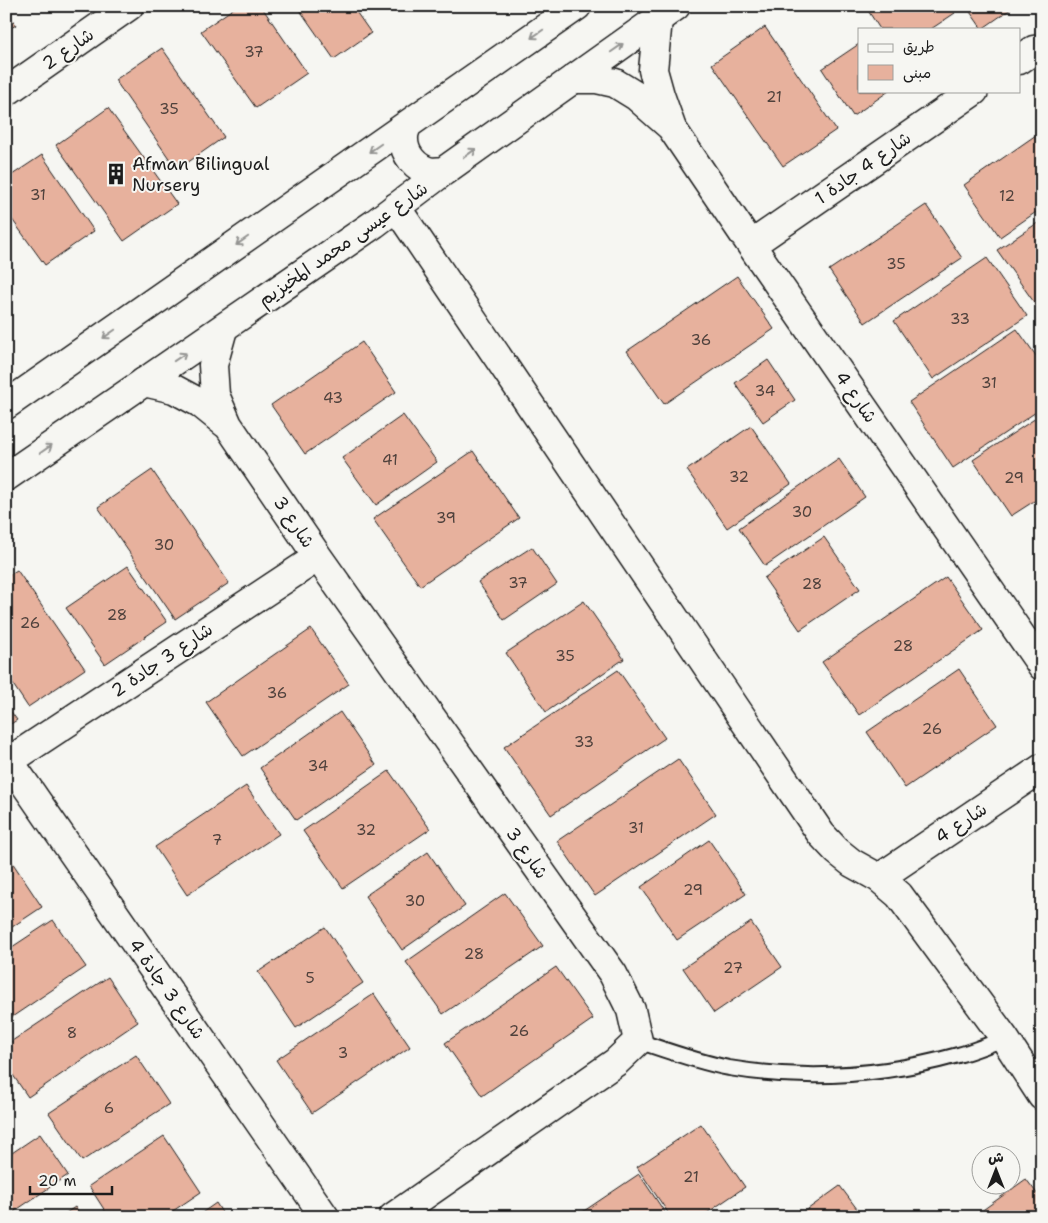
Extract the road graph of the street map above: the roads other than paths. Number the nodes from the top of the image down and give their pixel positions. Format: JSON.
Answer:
{"nodes":[{"id":1,"x":129,"y":6,"type":"edge"},
{"id":2,"x":577,"y":6,"type":"edge"},
{"id":3,"x":667,"y":13,"type":"edge"},
{"id":4,"x":1042,"y":49,"type":"edge"},
{"id":5,"x":1020,"y":59,"type":"edge"},
{"id":6,"x":574,"y":79,"type":"junction"},
{"id":7,"x":6,"y":92,"type":"edge"},
{"id":8,"x":973,"y":92,"type":"edge"},
{"id":9,"x":407,"y":125,"type":"junction"},
{"id":10,"x":671,"y":127,"type":"junction"},
{"id":11,"x":444,"y":171,"type":"junction"},
{"id":12,"x":396,"y":207,"type":"junction"},
{"id":13,"x":751,"y":245,"type":"junction"},
{"id":14,"x":223,"y":329,"type":"junction"},
{"id":15,"x":144,"y":382,"type":"junction"},
{"id":16,"x":6,"y":405,"type":"edge"},
{"id":17,"x":228,"y":425,"type":"junction"},
{"id":18,"x":6,"y":477,"type":"edge"},
{"id":19,"x":318,"y":557,"type":"junction"},
{"id":20,"x":1042,"y":666,"type":"edge"},
{"id":21,"x":8,"y":762,"type":"edge"},
{"id":22,"x":1042,"y":768,"type":"edge"},
{"id":23,"x":879,"y":878,"type":"junction"},
{"id":24,"x":1005,"y":1039,"type":"junction"},
{"id":25,"x":638,"y":1041,"type":"junction"},
{"id":26,"x":1042,"y":1096,"type":"edge"},
{"id":27,"x":325,"y":1217,"type":"edge"},
{"id":28,"x":393,"y":1217,"type":"edge"}],
"edges":[{"from":1,"to":7,"type":"street","name":"شارع 2"},
{"from":2,"to":9,"type":"street","one_way":true},
{"from":6,"to":3,"type":"street","name":"شارع عيسى محمد المخيزيم","one_way":true},
{"from":3,"to":10,"type":"street","name":"شارع 4"},
{"from":4,"to":5,"type":"street"},
{"from":6,"to":10,"type":"street","name":"شارع 4"},
{"from":11,"to":6,"type":"street","name":"شارع عيسى محمد المخيزيم","one_way":true},
{"from":8,"to":13,"type":"street","name":"شارع 4 جادة 1"},
{"from":9,"to":11,"type":"street"},
{"from":9,"to":16,"type":"street","one_way":true},
{"from":10,"to":13,"type":"street","name":"شارع 4"},
{"from":11,"to":12,"type":"street","name":"شارع عيسى محمد المخيزيم"},
{"from":12,"to":14,"type":"street","name":"شارع عيسى محمد المخيزيم"},
{"from":12,"to":23,"type":"street"},
{"from":13,"to":20,"type":"street","name":"شارع 4"},
{"from":15,"to":14,"type":"street","name":"شارع عيسى محمد المخيزيم","one_way":true},
{"from":14,"to":17,"type":"street","name":"شارع 3"},
{"from":15,"to":17,"type":"street","name":"شارع 3"},
{"from":18,"to":15,"type":"street","name":"شارع عيسى محمد المخيزيم","one_way":true},
{"from":17,"to":19,"type":"street","name":"شارع 3"},
{"from":19,"to":21,"type":"street","name":"شارع 3 جادة 2"},
{"from":19,"to":25,"type":"street","name":"شارع 3"},
{"from":21,"to":27,"type":"street","name":"شارع 3 جادة 4"},
{"from":22,"to":23,"type":"street","name":"شارع 4"},
{"from":23,"to":24,"type":"street"},
{"from":24,"to":25,"type":"lane"},
{"from":24,"to":26,"type":"street"},
{"from":25,"to":28,"type":"street"}]}
